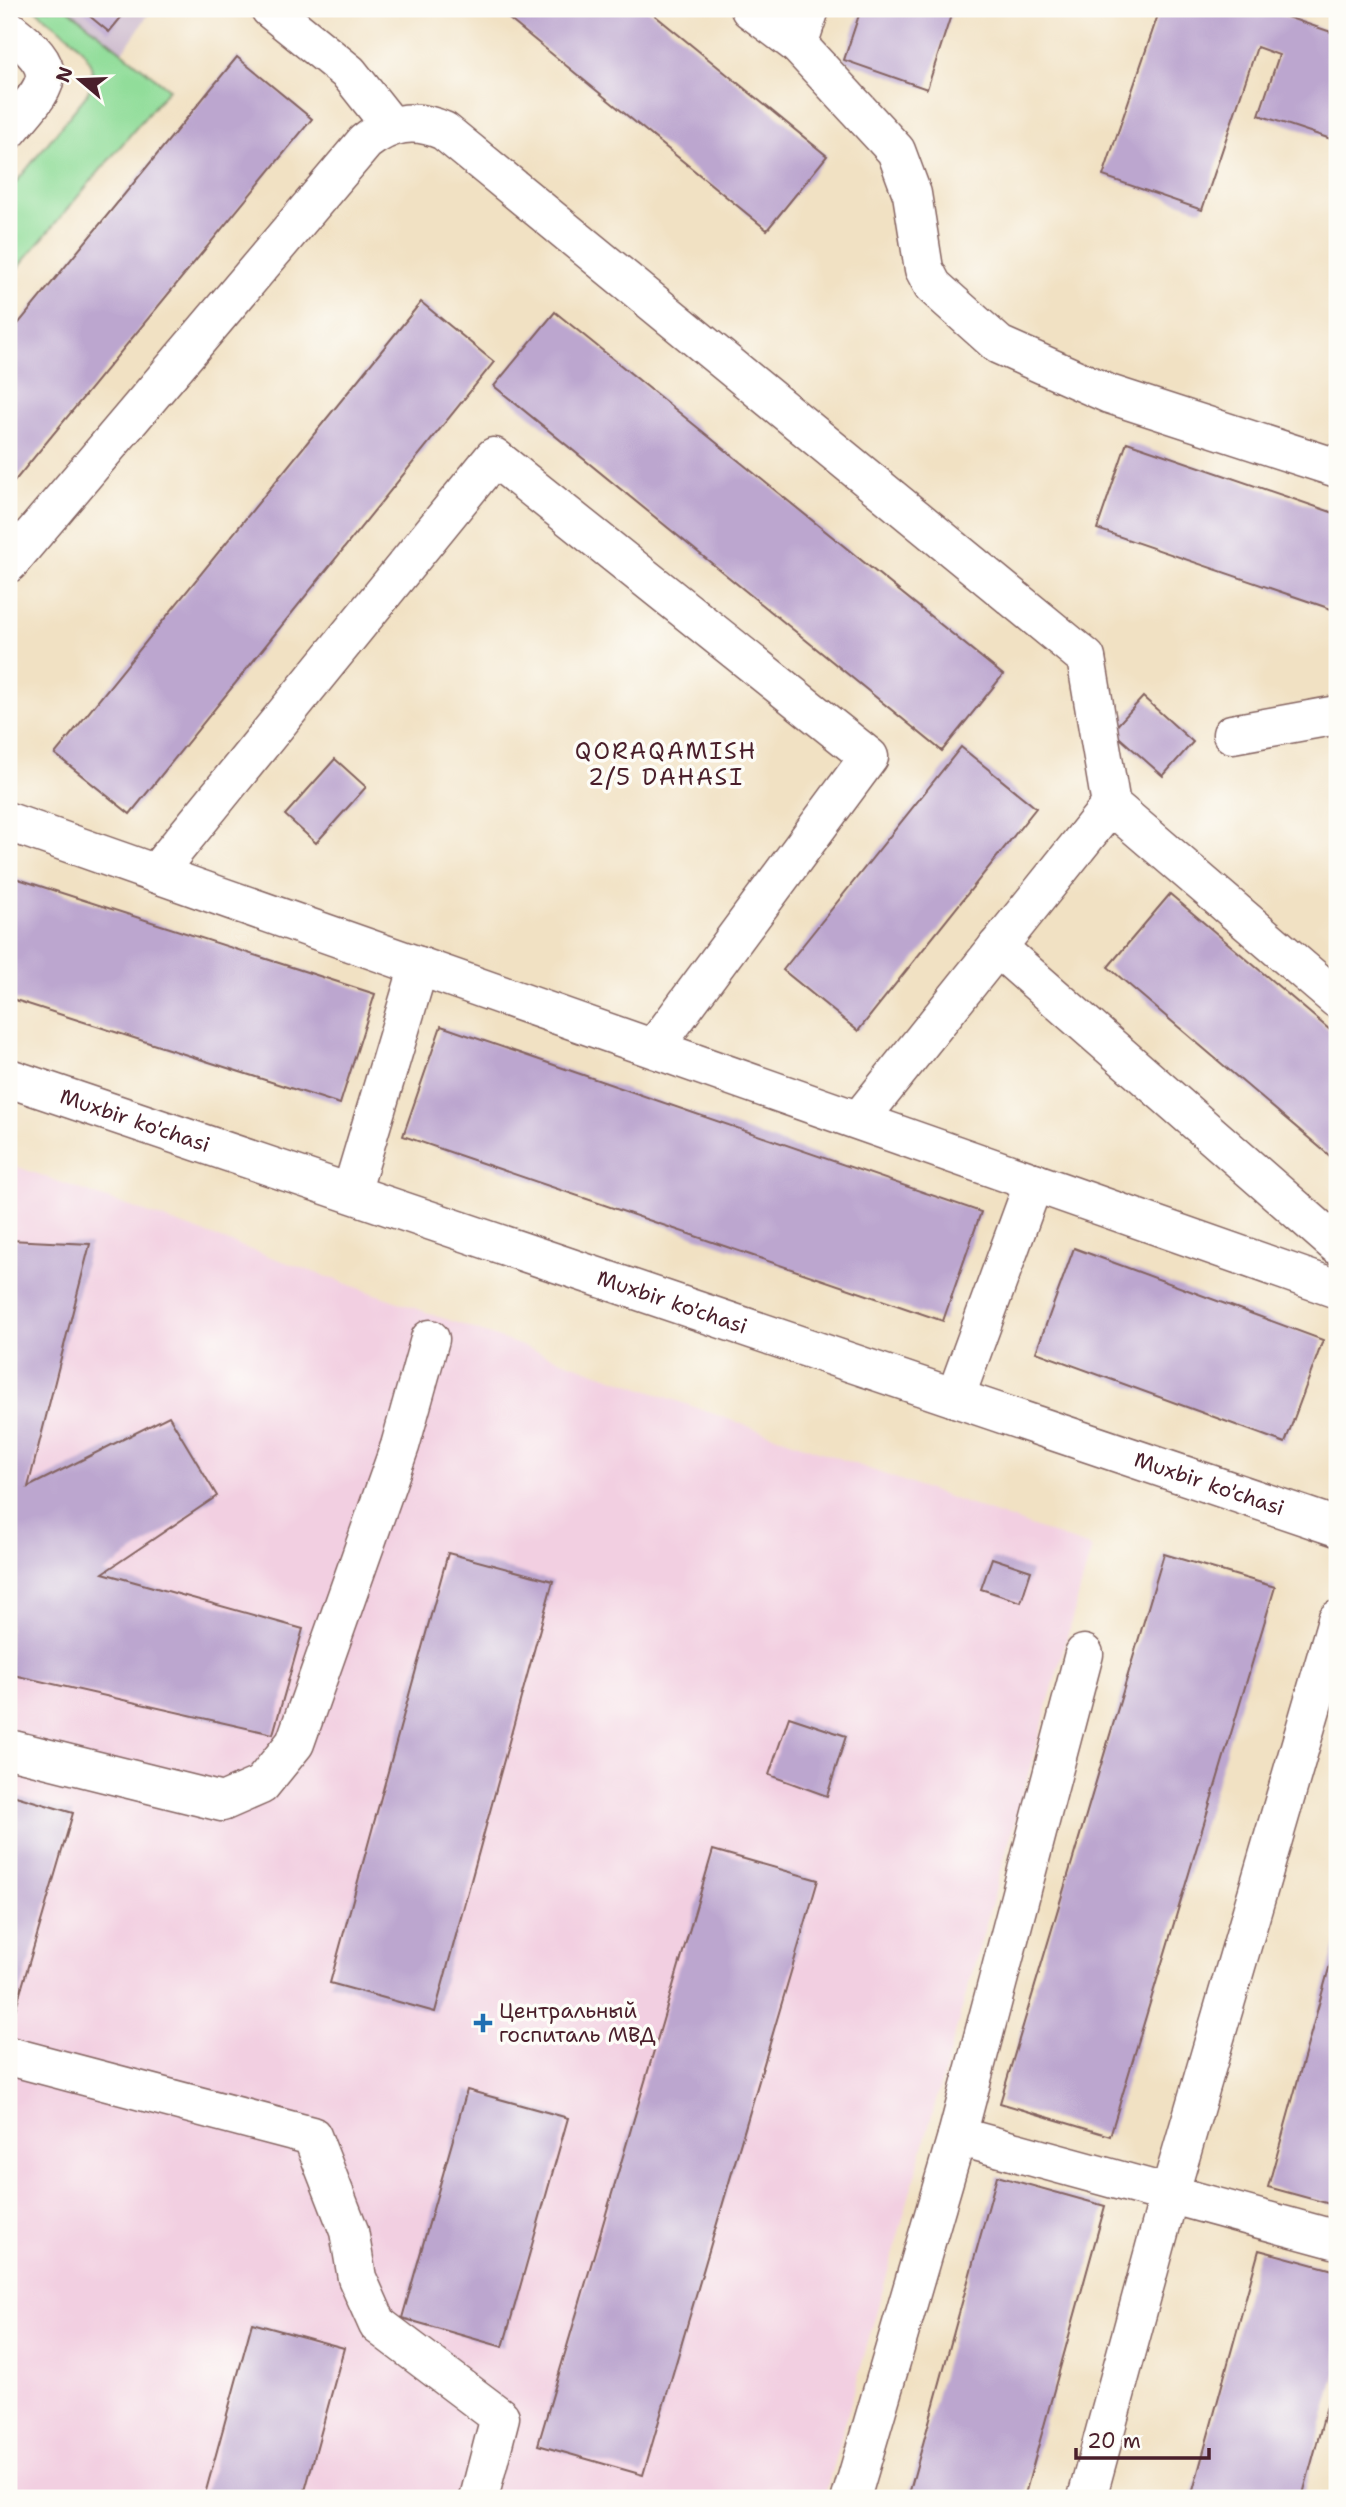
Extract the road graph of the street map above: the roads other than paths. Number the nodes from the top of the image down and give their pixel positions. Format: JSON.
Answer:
{"nodes":[{"id":1,"x":270,"y":9,"type":"edge"},
{"id":2,"x":750,"y":9,"type":"edge"},
{"id":3,"x":810,"y":9,"type":"edge"},
{"id":4,"x":9,"y":30,"type":"edge"},
{"id":5,"x":798,"y":45,"type":"junction"},
{"id":6,"x":391,"y":126,"type":"junction"},
{"id":7,"x":9,"y":130,"type":"edge"},
{"id":8,"x":1337,"y":468,"type":"edge"},
{"id":9,"x":9,"y":563,"type":"edge"},
{"id":10,"x":1337,"y":715,"type":"edge"},
{"id":11,"x":1232,"y":734,"type":"dead end"},
{"id":12,"x":1111,"y":805,"type":"junction"},
{"id":13,"x":9,"y":822,"type":"edge"},
{"id":14,"x":156,"y":873,"type":"junction"},
{"id":15,"x":997,"y":947,"type":"junction"},
{"id":16,"x":419,"y":966,"type":"junction"},
{"id":17,"x":1337,"y":999,"type":"edge"},
{"id":18,"x":654,"y":1048,"type":"junction"},
{"id":19,"x":9,"y":1078,"type":"edge"},
{"id":20,"x":859,"y":1120,"type":"junction"},
{"id":21,"x":1034,"y":1182,"type":"junction"},
{"id":22,"x":351,"y":1194,"type":"junction"},
{"id":23,"x":1337,"y":1245,"type":"edge"},
{"id":24,"x":1337,"y":1289,"type":"edge"},
{"id":25,"x":430,"y":1339,"type":"dead end"},
{"id":26,"x":955,"y":1398,"type":"junction"},
{"id":27,"x":1337,"y":1527,"type":"edge"},
{"id":28,"x":1337,"y":1620,"type":"edge"},
{"id":29,"x":1084,"y":1654,"type":"dead end"},
{"id":30,"x":9,"y":1749,"type":"edge"},
{"id":31,"x":9,"y":2056,"type":"edge"},
{"id":32,"x":957,"y":2136,"type":"junction"},
{"id":33,"x":1170,"y":2192,"type":"junction"},
{"id":34,"x":1337,"y":2241,"type":"edge"},
{"id":35,"x":479,"y":2498,"type":"edge"},
{"id":36,"x":851,"y":2498,"type":"edge"},
{"id":37,"x":1087,"y":2498,"type":"edge"}],
"edges":[{"from":1,"to":6,"type":"street"},
{"from":2,"to":5,"type":"street"},
{"from":3,"to":5,"type":"street"},
{"from":4,"to":7,"type":"street"},
{"from":5,"to":8,"type":"street"},
{"from":6,"to":9,"type":"street"},
{"from":6,"to":12,"type":"street"},
{"from":10,"to":11,"type":"street"},
{"from":12,"to":15,"type":"street"},
{"from":12,"to":17,"type":"street"},
{"from":13,"to":14,"type":"street"},
{"from":14,"to":16,"type":"street"},
{"from":14,"to":18,"type":"street"},
{"from":15,"to":20,"type":"street"},
{"from":15,"to":23,"type":"street"},
{"from":16,"to":18,"type":"street"},
{"from":16,"to":22,"type":"street"},
{"from":18,"to":20,"type":"street"},
{"from":19,"to":22,"type":"street","name":"Muxbir ko'chasi"},
{"from":20,"to":21,"type":"street"},
{"from":21,"to":24,"type":"street"},
{"from":21,"to":26,"type":"street"},
{"from":22,"to":26,"type":"street","name":"Muxbir ko'chasi"},
{"from":25,"to":30,"type":"street"},
{"from":26,"to":27,"type":"street","name":"Muxbir ko'chasi"},
{"from":28,"to":33,"type":"street"},
{"from":29,"to":32,"type":"street"},
{"from":31,"to":35,"type":"street"},
{"from":32,"to":33,"type":"street"},
{"from":32,"to":36,"type":"street"},
{"from":33,"to":34,"type":"street"},
{"from":33,"to":37,"type":"street"}]}
